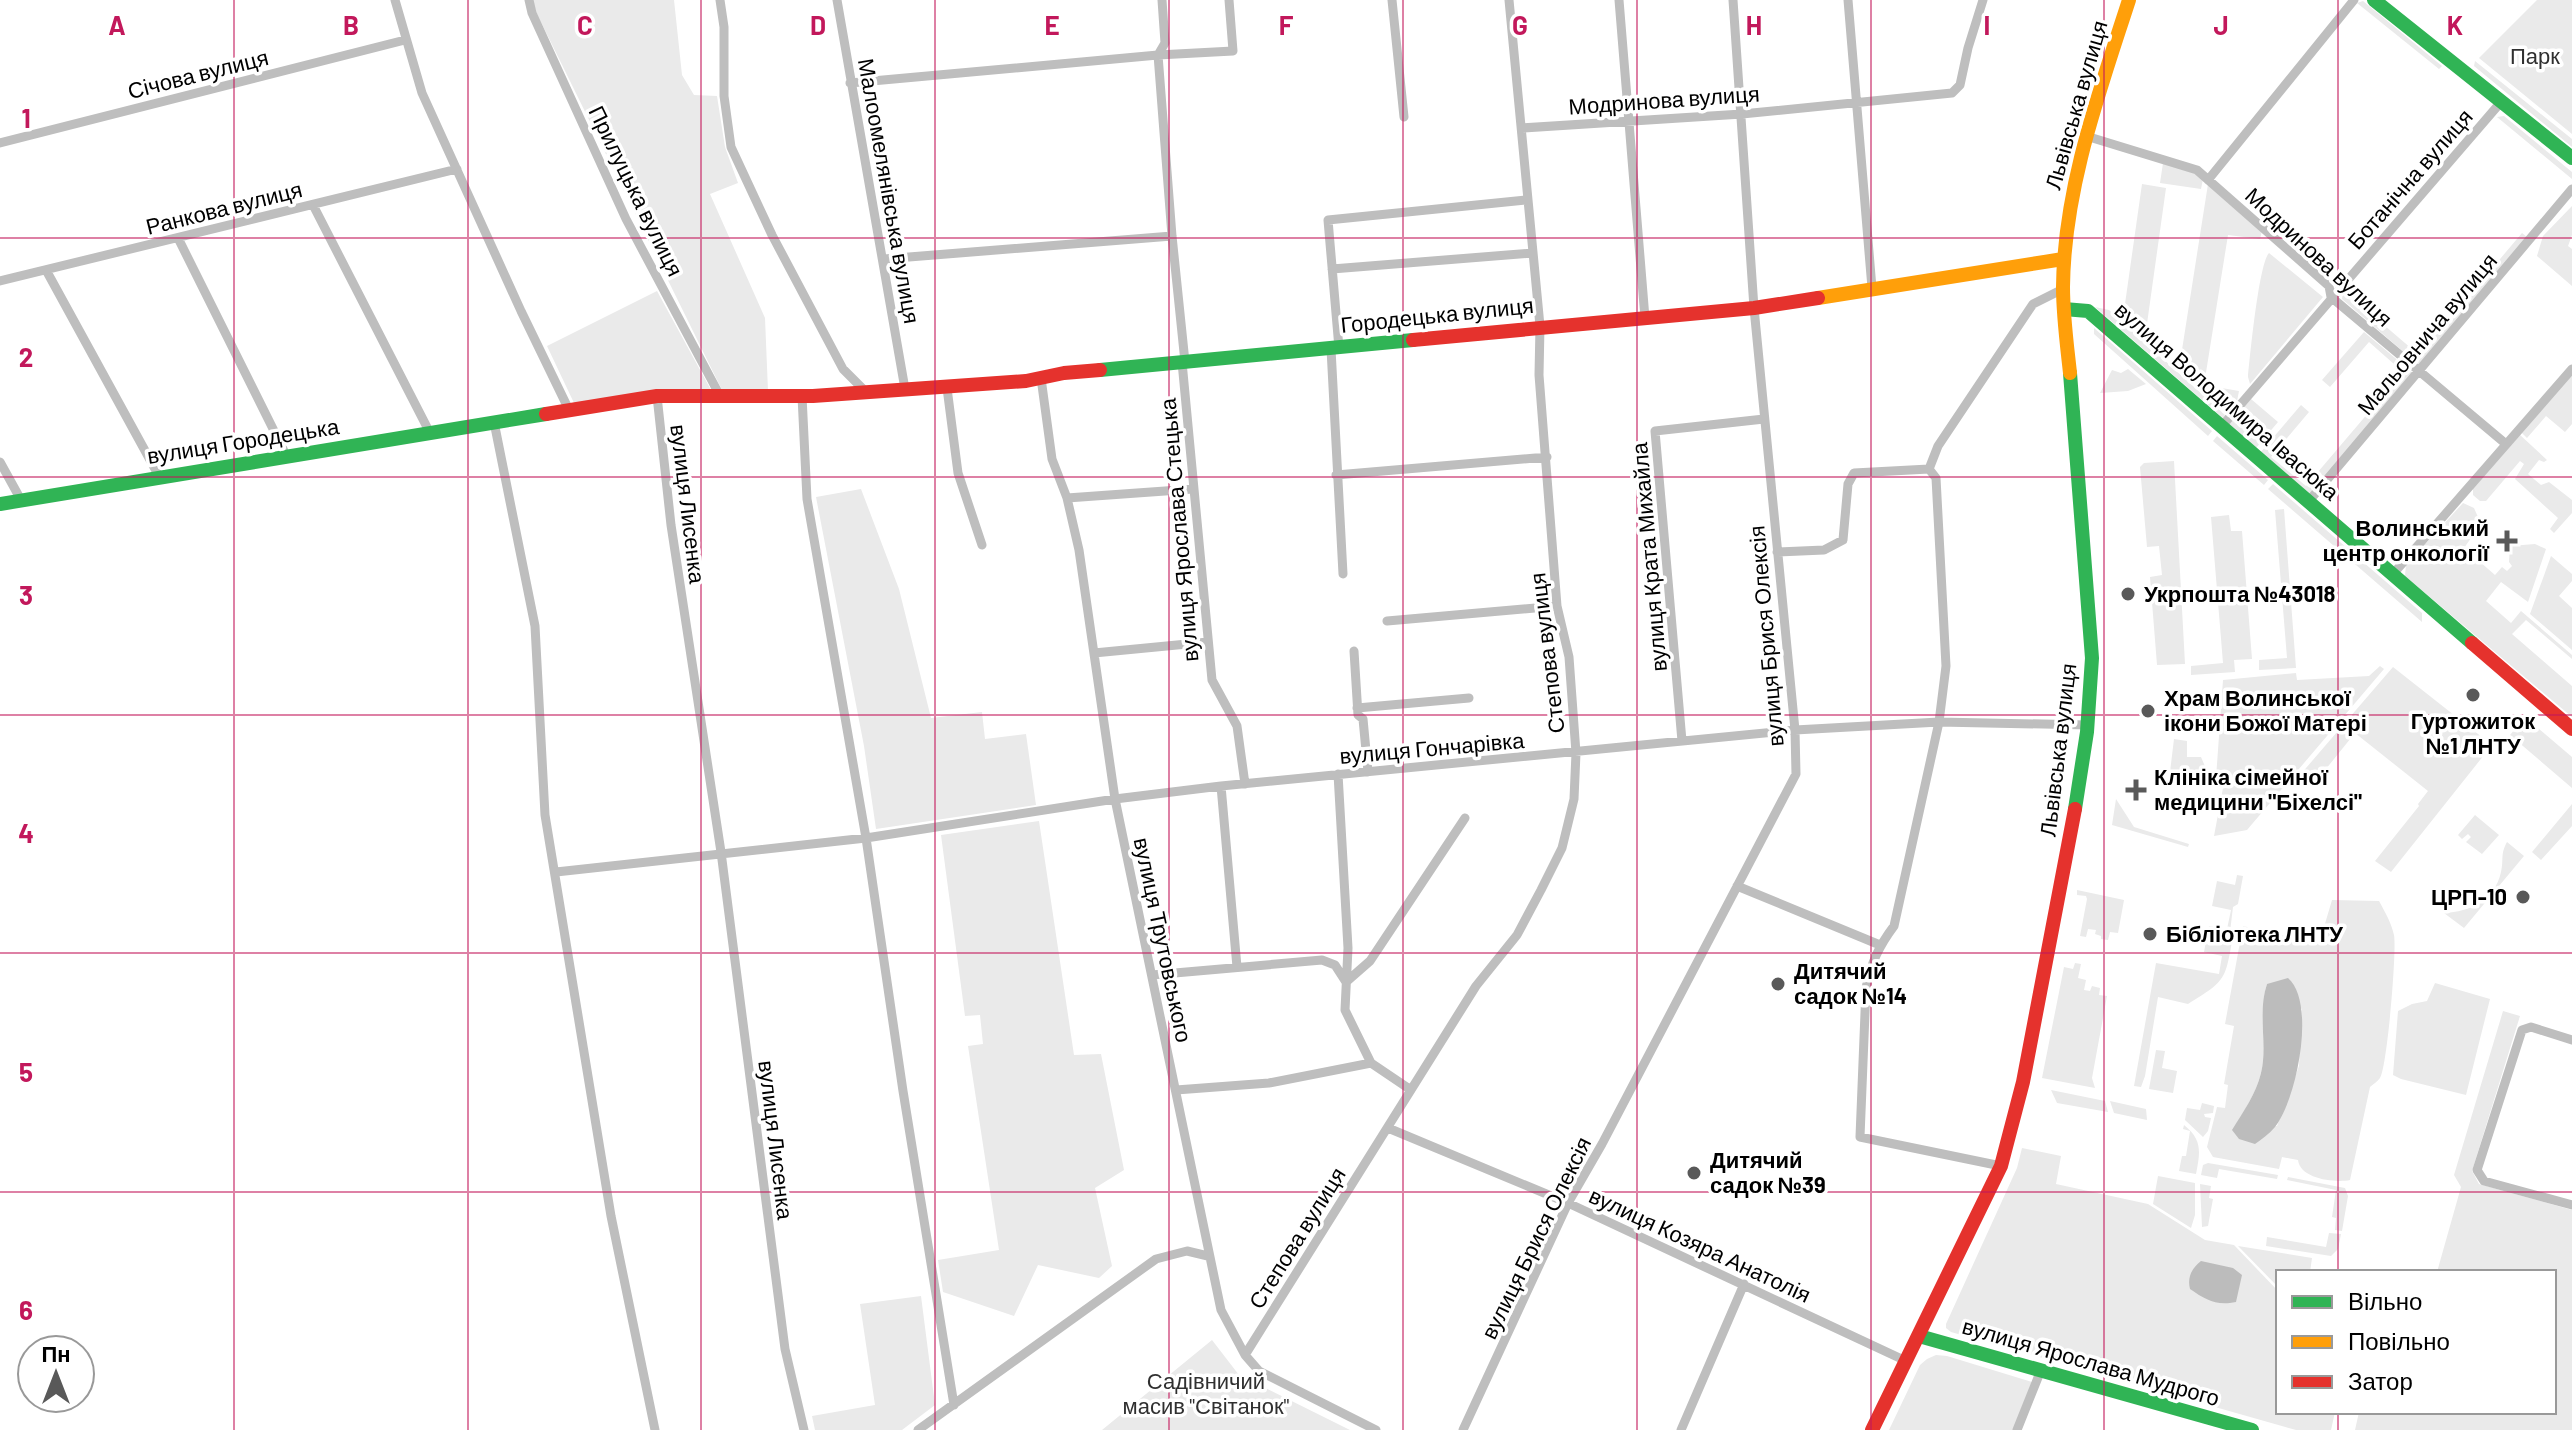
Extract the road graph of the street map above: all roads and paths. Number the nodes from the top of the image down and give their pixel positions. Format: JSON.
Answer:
{"nodes":[{"id":1,"x":395,"y":0,"type":"edge"},
{"id":2,"x":529,"y":0,"type":"edge"},
{"id":3,"x":720,"y":0,"type":"edge"},
{"id":4,"x":837,"y":0,"type":"edge"},
{"id":5,"x":1162,"y":0,"type":"edge"},
{"id":6,"x":1229,"y":0,"type":"edge"},
{"id":7,"x":1392,"y":0,"type":"edge"},
{"id":8,"x":1509,"y":0,"type":"edge"},
{"id":9,"x":1619,"y":0,"type":"edge"},
{"id":10,"x":1733,"y":0,"type":"edge"},
{"id":11,"x":1848,"y":0,"type":"edge"},
{"id":12,"x":1983,"y":0,"type":"edge"},
{"id":13,"x":2129,"y":0,"type":"edge"},
{"id":14,"x":2354,"y":0,"type":"edge"},
{"id":15,"x":2374,"y":0,"type":"edge"},
{"id":16,"x":405,"y":40,"type":"junction"},
{"id":17,"x":1158,"y":55,"type":"junction"},
{"id":18,"x":850,"y":83,"type":"junction"},
{"id":19,"x":2501,"y":102,"type":"junction"},
{"id":20,"x":1856,"y":104,"type":"junction"},
{"id":21,"x":1742,"y":114,"type":"junction"},
{"id":22,"x":1404,"y":117,"type":"dead end"},
{"id":23,"x":1629,"y":119,"type":"junction"},
{"id":24,"x":1522,"y":128,"type":"junction"},
{"id":25,"x":2086,"y":136,"type":"junction"},
{"id":26,"x":0,"y":143,"type":"edge"},
{"id":27,"x":2572,"y":158,"type":"edge"},
{"id":28,"x":457,"y":169,"type":"junction"},
{"id":29,"x":2208,"y":180,"type":"junction"},
{"id":30,"x":2572,"y":189,"type":"edge"},
{"id":31,"x":1526,"y":200,"type":"junction"},
{"id":32,"x":313,"y":205,"type":"junction"},
{"id":33,"x":1172,"y":236,"type":"junction"},
{"id":34,"x":178,"y":238,"type":"junction"},
{"id":35,"x":1532,"y":253,"type":"junction"},
{"id":36,"x":884,"y":259,"type":"junction"},
{"id":37,"x":2063,"y":259,"type":"junction"},
{"id":38,"x":1332,"y":269,"type":"junction"},
{"id":39,"x":46,"y":270,"type":"junction"},
{"id":40,"x":0,"y":281,"type":"edge"},
{"id":41,"x":1872,"y":288,"type":"junction"},
{"id":42,"x":2063,"y":289,"type":"junction"},
{"id":43,"x":2331,"y":297,"type":"junction"},
{"id":44,"x":1754,"y":308,"type":"junction"},
{"id":45,"x":2064,"y":309,"type":"junction"},
{"id":46,"x":1645,"y":318,"type":"junction"},
{"id":47,"x":1540,"y":326,"type":"junction"},
{"id":48,"x":1335,"y":349,"type":"junction"},
{"id":49,"x":1184,"y":362,"type":"junction"},
{"id":50,"x":2572,"y":369,"type":"edge"},
{"id":51,"x":2419,"y":370,"type":"junction"},
{"id":52,"x":1041,"y":378,"type":"junction"},
{"id":53,"x":947,"y":388,"type":"junction"},
{"id":54,"x":905,"y":389,"type":"junction"},
{"id":55,"x":866,"y":392,"type":"junction"},
{"id":56,"x":719,"y":394,"type":"junction"},
{"id":57,"x":657,"y":396,"type":"junction"},
{"id":58,"x":808,"y":396,"type":"junction"},
{"id":59,"x":569,"y":410,"type":"junction"},
{"id":60,"x":1764,"y":419,"type":"junction"},
{"id":61,"x":494,"y":422,"type":"junction"},
{"id":62,"x":2222,"y":426,"type":"junction"},
{"id":63,"x":430,"y":433,"type":"junction"},
{"id":64,"x":2506,"y":444,"type":"junction"},
{"id":65,"x":287,"y":457,"type":"junction"},
{"id":66,"x":1547,"y":457,"type":"junction"},
{"id":67,"x":0,"y":462,"type":"edge"},
{"id":68,"x":1929,"y":469,"type":"junction"},
{"id":69,"x":1336,"y":475,"type":"junction"},
{"id":70,"x":160,"y":478,"type":"junction"},
{"id":71,"x":1193,"y":489,"type":"junction"},
{"id":72,"x":1067,"y":498,"type":"junction"},
{"id":73,"x":21,"y":500,"type":"junction"},
{"id":74,"x":2309,"y":501,"type":"junction"},
{"id":75,"x":0,"y":504,"type":"edge"},
{"id":76,"x":982,"y":545,"type":"dead end"},
{"id":77,"x":1777,"y":552,"type":"junction"},
{"id":78,"x":1343,"y":574,"type":"dead end"},
{"id":79,"x":2393,"y":574,"type":"junction"},
{"id":80,"x":1557,"y":606,"type":"junction"},
{"id":81,"x":1387,"y":621,"type":"dead end"},
{"id":82,"x":1208,"y":642,"type":"junction"},
{"id":83,"x":1354,"y":651,"type":"dead end"},
{"id":84,"x":1094,"y":653,"type":"junction"},
{"id":85,"x":1469,"y":698,"type":"dead end"},
{"id":86,"x":1357,"y":708,"type":"junction"},
{"id":87,"x":1939,"y":722,"type":"junction"},
{"id":88,"x":2088,"y":725,"type":"junction"},
{"id":89,"x":2572,"y":729,"type":"edge"},
{"id":90,"x":1795,"y":730,"type":"junction"},
{"id":91,"x":1682,"y":741,"type":"junction"},
{"id":92,"x":1576,"y":753,"type":"junction"},
{"id":93,"x":1368,"y":772,"type":"junction"},
{"id":94,"x":1338,"y":774,"type":"junction"},
{"id":95,"x":1245,"y":784,"type":"junction"},
{"id":96,"x":1221,"y":786,"type":"junction"},
{"id":97,"x":1115,"y":799,"type":"junction"},
{"id":98,"x":1465,"y":818,"type":"dead end"},
{"id":99,"x":866,"y":838,"type":"junction"},
{"id":100,"x":721,"y":852,"type":"junction"},
{"id":101,"x":556,"y":872,"type":"junction"},
{"id":102,"x":1737,"y":886,"type":"junction"},
{"id":103,"x":1880,"y":945,"type":"junction"},
{"id":104,"x":1237,"y":967,"type":"junction"},
{"id":105,"x":1152,"y":975,"type":"junction"},
{"id":106,"x":1346,"y":982,"type":"junction"},
{"id":107,"x":2572,"y":1040,"type":"edge"},
{"id":108,"x":1371,"y":1063,"type":"junction"},
{"id":109,"x":1176,"y":1090,"type":"junction"},
{"id":110,"x":1411,"y":1090,"type":"junction"},
{"id":111,"x":1388,"y":1128,"type":"junction"},
{"id":112,"x":2001,"y":1166,"type":"junction"},
{"id":113,"x":1568,"y":1203,"type":"junction"},
{"id":114,"x":2572,"y":1205,"type":"edge"},
{"id":115,"x":1208,"y":1256,"type":"junction"},
{"id":116,"x":1744,"y":1284,"type":"junction"},
{"id":117,"x":1919,"y":1336,"type":"junction"},
{"id":118,"x":1245,"y":1355,"type":"junction"},
{"id":119,"x":1906,"y":1361,"type":"junction"},
{"id":120,"x":2041,"y":1370,"type":"junction"},
{"id":121,"x":954,"y":1405,"type":"junction"},
{"id":122,"x":2236,"y":1428,"type":"edge"},
{"id":123,"x":655,"y":1430,"type":"edge"},
{"id":124,"x":804,"y":1430,"type":"edge"},
{"id":125,"x":918,"y":1430,"type":"edge"},
{"id":126,"x":1376,"y":1430,"type":"edge"},
{"id":127,"x":1463,"y":1430,"type":"edge"},
{"id":128,"x":1681,"y":1430,"type":"edge"},
{"id":129,"x":1872,"y":1430,"type":"edge"},
{"id":130,"x":2017,"y":1430,"type":"edge"},
{"id":131,"x":2252,"y":1430,"type":"edge"}],
"edges":[{"from":1,"to":16,"type":"street"},
{"from":2,"to":56,"type":"street","name":"Прилуцька вулиця"},
{"from":3,"to":55,"type":"street"},
{"from":4,"to":18,"type":"street","name":"Малоомелянівська вулиця"},
{"from":5,"to":17,"type":"street","name":"вулиця Ярослава Стецька"},
{"from":6,"to":17,"type":"street"},
{"from":7,"to":22,"type":"street"},
{"from":8,"to":24,"type":"street","name":"Степова вулиця"},
{"from":9,"to":23,"type":"street"},
{"from":10,"to":21,"type":"street","name":"вулиця Брися Олексія"},
{"from":11,"to":20,"type":"street"},
{"from":12,"to":20,"type":"street","name":"Модринова вулиця"},
{"from":13,"to":25,"type":"street","name":"Львівська вулиця"},
{"from":14,"to":29,"type":"street"},
{"from":15,"to":19,"type":"street"},
{"from":16,"to":26,"type":"street","name":"Січова вулиця"},
{"from":16,"to":28,"type":"street"},
{"from":17,"to":18,"type":"street"},
{"from":17,"to":33,"type":"street","name":"вулиця Ярослава Стецька"},
{"from":18,"to":36,"type":"street","name":"Малоомелянівська вулиця"},
{"from":19,"to":27,"type":"street"},
{"from":19,"to":43,"type":"street","name":"Ботанічна вулиця"},
{"from":20,"to":21,"type":"street","name":"Модринова вулиця"},
{"from":20,"to":41,"type":"street"},
{"from":21,"to":23,"type":"street","name":"Модринова вулиця"},
{"from":21,"to":44,"type":"street","name":"вулиця Брися Олексія"},
{"from":23,"to":24,"type":"street","name":"Модринова вулиця"},
{"from":23,"to":46,"type":"street"},
{"from":24,"to":31,"type":"street","name":"Степова вулиця"},
{"from":25,"to":29,"type":"street","name":"Модринова вулиця"},
{"from":25,"to":37,"type":"street","name":"Львівська вулиця"},
{"from":28,"to":32,"type":"street","name":"Ранкова вулиця"},
{"from":28,"to":59,"type":"street"},
{"from":29,"to":43,"type":"street","name":"Модринова вулиця"},
{"from":30,"to":51,"type":"street","name":"Мальовнича вулиця"},
{"from":31,"to":35,"type":"street","name":"Степова вулиця"},
{"from":31,"to":38,"type":"street"},
{"from":32,"to":34,"type":"street","name":"Ранкова вулиця"},
{"from":32,"to":63,"type":"street"},
{"from":33,"to":36,"type":"street"},
{"from":33,"to":49,"type":"street","name":"вулиця Ярослава Стецька"},
{"from":34,"to":39,"type":"street","name":"Ранкова вулиця"},
{"from":34,"to":65,"type":"street"},
{"from":35,"to":38,"type":"street"},
{"from":35,"to":47,"type":"street","name":"Степова вулиця"},
{"from":36,"to":54,"type":"street","name":"Малоомелянівська вулиця"},
{"from":37,"to":41,"type":"street","name":"Городецька вулиця"},
{"from":37,"to":42,"type":"street","name":"Львівська вулиця"},
{"from":38,"to":48,"type":"street"},
{"from":39,"to":40,"type":"street","name":"Ранкова вулиця"},
{"from":39,"to":70,"type":"street"},
{"from":41,"to":44,"type":"street","name":"Городецька вулиця"},
{"from":42,"to":45,"type":"street","name":"Львівська вулиця"},
{"from":42,"to":68,"type":"street"},
{"from":43,"to":51,"type":"street","name":"Модринова вулиця"},
{"from":43,"to":62,"type":"street","name":"Ботанічна вулиця"},
{"from":44,"to":46,"type":"street","name":"Городецька вулиця"},
{"from":44,"to":60,"type":"street","name":"вулиця Брися Олексія"},
{"from":45,"to":62,"type":"street","name":"вулиця Володимира Івасюка"},
{"from":45,"to":88,"type":"street","name":"Львівська вулиця"},
{"from":46,"to":47,"type":"street","name":"Городецька вулиця"},
{"from":47,"to":48,"type":"street","name":"Городецька вулиця"},
{"from":47,"to":66,"type":"street","name":"Степова вулиця"},
{"from":48,"to":49,"type":"street","name":"Городецька вулиця"},
{"from":48,"to":69,"type":"street"},
{"from":49,"to":52,"type":"street","name":"Городецька вулиця"},
{"from":49,"to":71,"type":"street","name":"вулиця Ярослава Стецька"},
{"from":50,"to":64,"type":"street"},
{"from":51,"to":64,"type":"street","name":"Модринова вулиця"},
{"from":51,"to":74,"type":"street","name":"Мальовнича вулиця"},
{"from":52,"to":53,"type":"street","name":"Городецька вулиця"},
{"from":52,"to":72,"type":"street","name":"вулиця Трутовського"},
{"from":53,"to":54,"type":"street","name":"Городецька вулиця"},
{"from":53,"to":76,"type":"street"},
{"from":54,"to":55,"type":"street","name":"Городецька вулиця"},
{"from":55,"to":58,"type":"street","name":"Городецька вулиця"},
{"from":56,"to":57,"type":"street","name":"Городецька вулиця"},
{"from":56,"to":58,"type":"street","name":"Городецька вулиця"},
{"from":57,"to":59,"type":"street","name":"вулиця Городецька"},
{"from":57,"to":100,"type":"street","name":"вулиця Лисенка"},
{"from":58,"to":99,"type":"street"},
{"from":59,"to":61,"type":"street","name":"вулиця Городецька"},
{"from":60,"to":77,"type":"street","name":"вулиця Брися Олексія"},
{"from":60,"to":91,"type":"street","name":"вулиця Крата Михайла"},
{"from":61,"to":63,"type":"street","name":"вулиця Городецька"},
{"from":61,"to":101,"type":"street"},
{"from":62,"to":74,"type":"street","name":"вулиця Володимира Івасюка"},
{"from":63,"to":65,"type":"street","name":"вулиця Городецька"},
{"from":64,"to":79,"type":"street"},
{"from":65,"to":70,"type":"street","name":"вулиця Городецька"},
{"from":66,"to":69,"type":"street"},
{"from":66,"to":80,"type":"street","name":"Степова вулиця"},
{"from":67,"to":73,"type":"street"},
{"from":68,"to":77,"type":"street"},
{"from":68,"to":87,"type":"street"},
{"from":69,"to":78,"type":"street"},
{"from":70,"to":73,"type":"street","name":"вулиця Городецька"},
{"from":71,"to":72,"type":"street"},
{"from":71,"to":82,"type":"street","name":"вулиця Ярослава Стецька"},
{"from":72,"to":84,"type":"street","name":"вулиця Трутовського"},
{"from":73,"to":75,"type":"street","name":"вулиця Городецька"},
{"from":74,"to":79,"type":"street","name":"вулиця Володимира Івасюка"},
{"from":77,"to":90,"type":"street","name":"вулиця Брися Олексія"},
{"from":79,"to":89,"type":"street","name":"вулиця Володимира Івасюка"},
{"from":80,"to":81,"type":"street"},
{"from":80,"to":92,"type":"street","name":"Степова вулиця"},
{"from":82,"to":84,"type":"street"},
{"from":82,"to":95,"type":"street","name":"вулиця Ярослава Стецька"},
{"from":83,"to":86,"type":"street"},
{"from":84,"to":97,"type":"street","name":"вулиця Трутовського"},
{"from":85,"to":86,"type":"street"},
{"from":86,"to":93,"type":"street"},
{"from":87,"to":88,"type":"street","name":"вулиця Гончарівка"},
{"from":87,"to":90,"type":"street","name":"вулиця Гончарівка"},
{"from":87,"to":103,"type":"street"},
{"from":88,"to":112,"type":"street","name":"Львівська вулиця"},
{"from":90,"to":91,"type":"street","name":"вулиця Гончарівка"},
{"from":90,"to":102,"type":"street","name":"вулиця Брися Олексія"},
{"from":91,"to":92,"type":"street","name":"вулиця Гончарівка"},
{"from":92,"to":93,"type":"street","name":"вулиця Гончарівка"},
{"from":92,"to":110,"type":"street","name":"Степова вулиця"},
{"from":93,"to":94,"type":"street","name":"вулиця Гончарівка"},
{"from":94,"to":95,"type":"street","name":"вулиця Гончарівка"},
{"from":94,"to":106,"type":"street"},
{"from":95,"to":96,"type":"street","name":"вулиця Гончарівка"},
{"from":96,"to":97,"type":"street","name":"вулиця Гончарівка"},
{"from":96,"to":104,"type":"street"},
{"from":97,"to":99,"type":"street"},
{"from":97,"to":105,"type":"street","name":"вулиця Трутовського"},
{"from":98,"to":106,"type":"street"},
{"from":99,"to":100,"type":"street"},
{"from":99,"to":121,"type":"street"},
{"from":100,"to":101,"type":"street"},
{"from":100,"to":124,"type":"street","name":"вулиця Лисенка"},
{"from":101,"to":123,"type":"street"},
{"from":102,"to":103,"type":"street"},
{"from":102,"to":113,"type":"street","name":"вулиця Брися Олексія"},
{"from":103,"to":112,"type":"street"},
{"from":104,"to":105,"type":"street"},
{"from":104,"to":106,"type":"street"},
{"from":105,"to":109,"type":"street","name":"вулиця Трутовського"},
{"from":106,"to":108,"type":"street"},
{"from":107,"to":114,"type":"street"},
{"from":108,"to":109,"type":"street"},
{"from":108,"to":110,"type":"street"},
{"from":109,"to":115,"type":"street","name":"вулиця Трутовського"},
{"from":110,"to":111,"type":"street","name":"Степова вулиця"},
{"from":111,"to":113,"type":"street","name":"вулиця Козяра Анатолія"},
{"from":111,"to":118,"type":"street","name":"Степова вулиця"},
{"from":112,"to":117,"type":"street","name":"Львівська вулиця"},
{"from":113,"to":116,"type":"street","name":"вулиця Козяра Анатолія"},
{"from":113,"to":127,"type":"street","name":"вулиця Брися Олексія"},
{"from":115,"to":118,"type":"street","name":"вулиця Трутовського"},
{"from":115,"to":121,"type":"street"},
{"from":116,"to":119,"type":"street","name":"вулиця Козяра Анатолія"},
{"from":116,"to":128,"type":"street"},
{"from":117,"to":119,"type":"street","name":"Львівська вулиця"},
{"from":117,"to":120,"type":"street","name":"вулиця Ярослава Мудрого"},
{"from":118,"to":126,"type":"street","name":"вулиця Трутовського"},
{"from":119,"to":129,"type":"street","name":"Львівська вулиця"},
{"from":120,"to":122,"type":"street","name":"вулиця Ярослава Мудрого"},
{"from":120,"to":130,"type":"street"},
{"from":121,"to":125,"type":"street"},
{"from":122,"to":131,"type":"street","name":"вулиця Ярослава Мудрого"}]}
